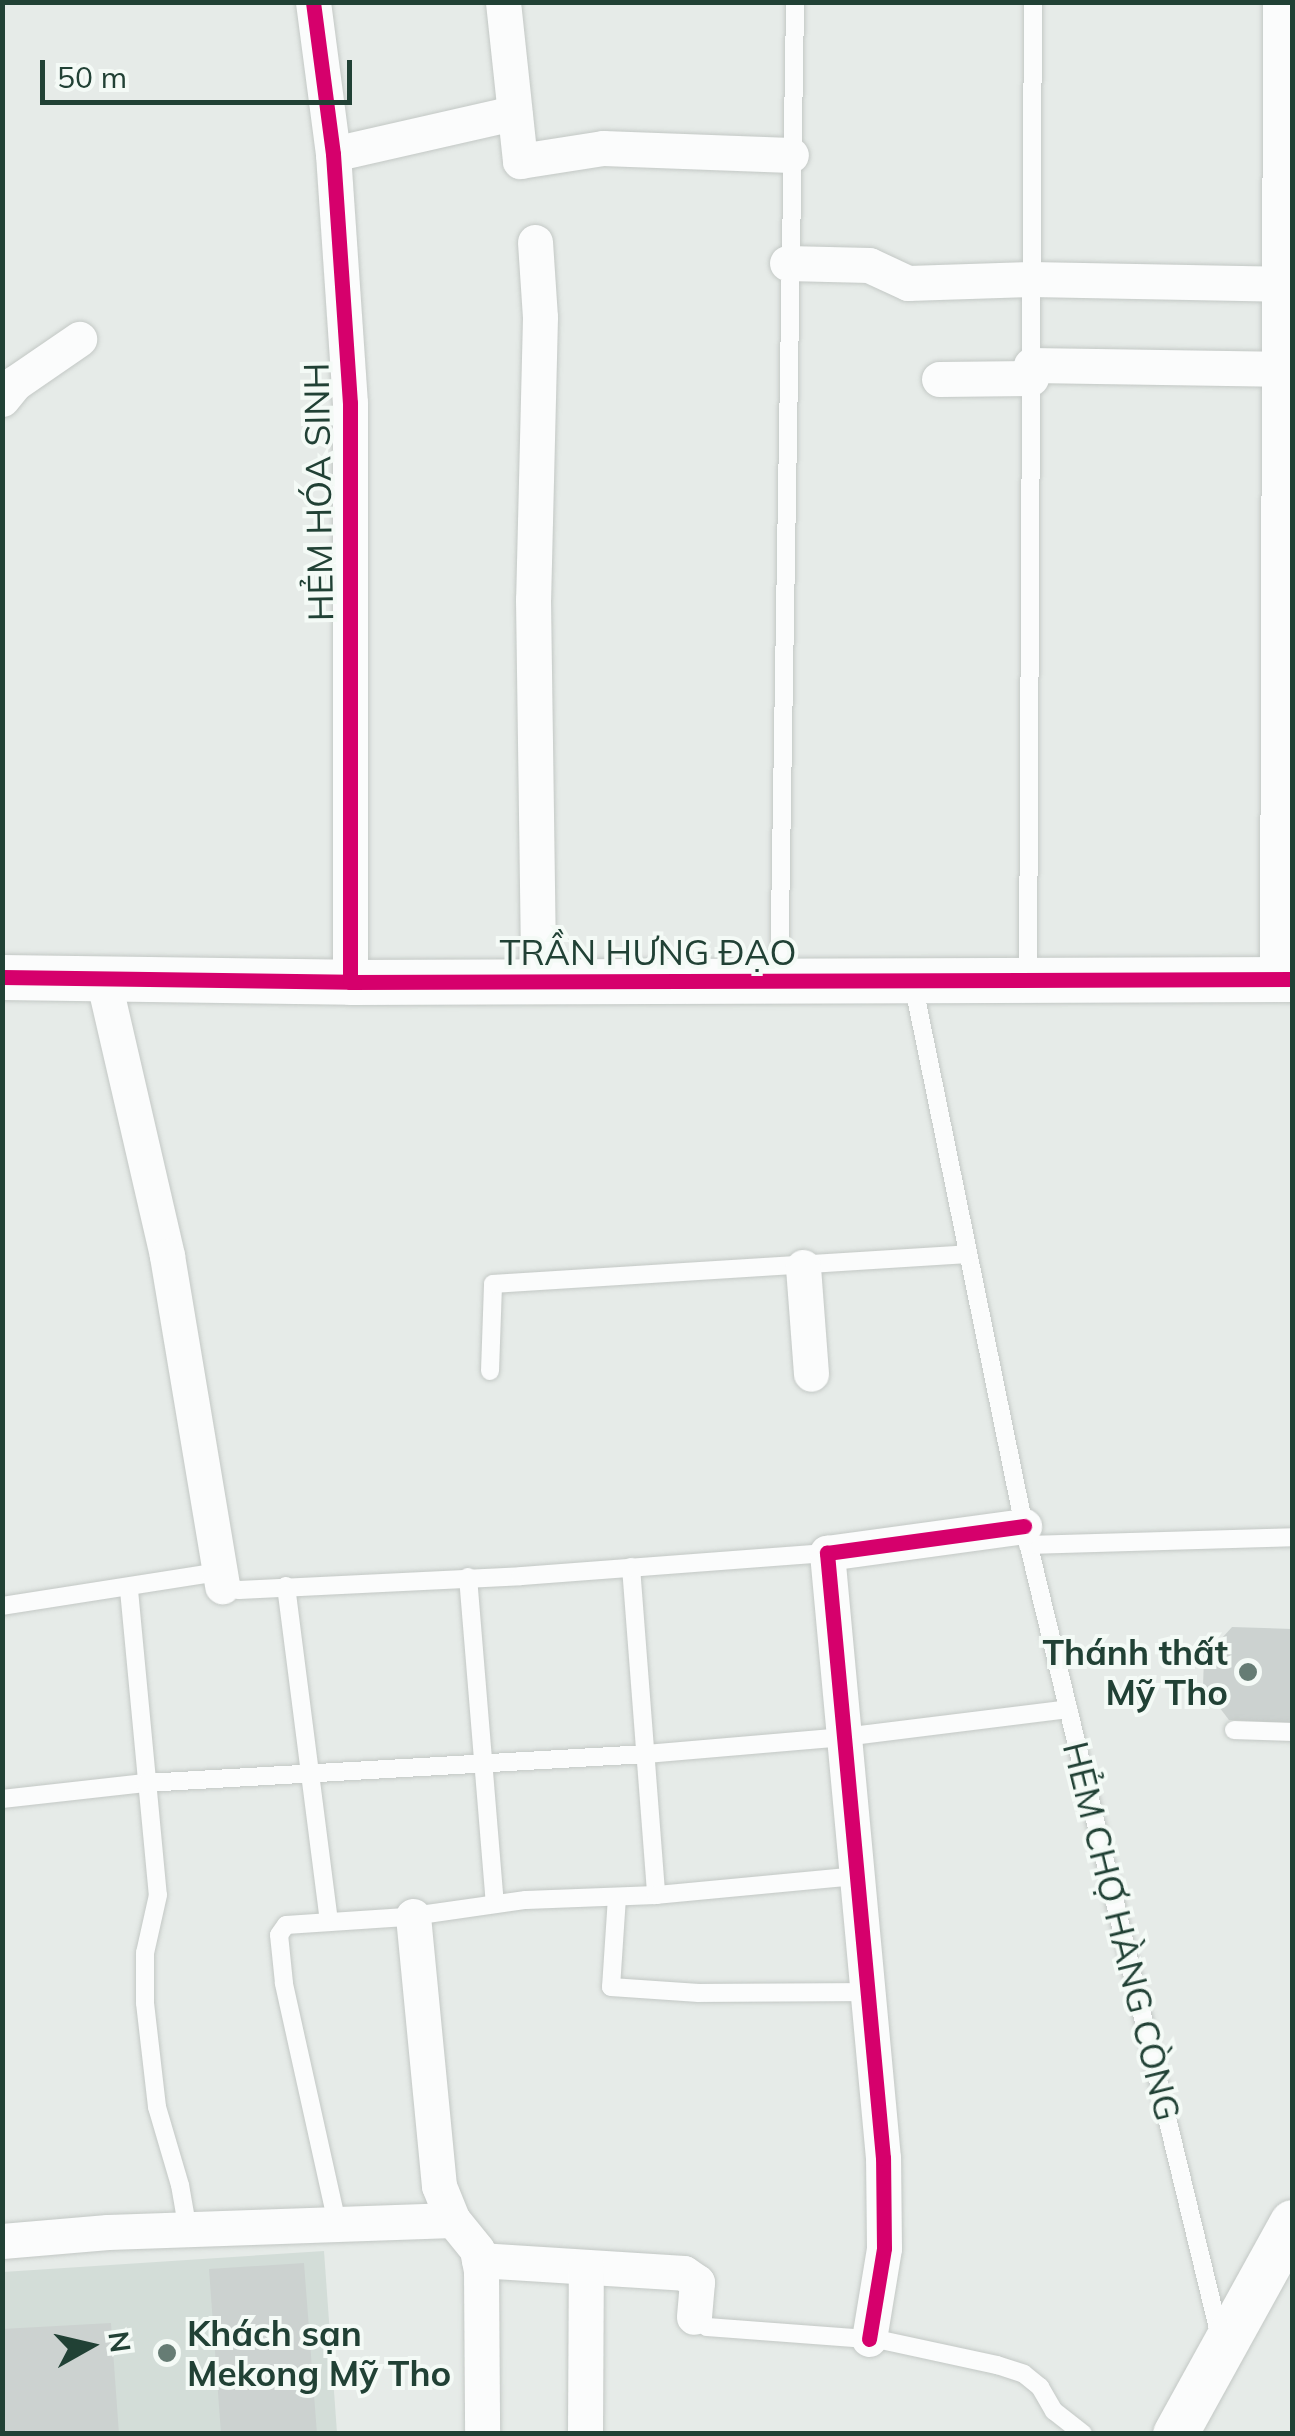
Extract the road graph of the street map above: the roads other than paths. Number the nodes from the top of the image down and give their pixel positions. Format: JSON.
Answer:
{"nodes":[{"id":1,"x":314,"y":2,"type":"edge"},
{"id":2,"x":503,"y":2,"type":"edge"},
{"id":3,"x":794,"y":2,"type":"edge"},
{"id":4,"x":1032,"y":2,"type":"edge"},
{"id":5,"x":1280,"y":2,"type":"edge"},
{"id":6,"x":514,"y":113,"type":"junction"},
{"id":7,"x":333,"y":154,"type":"junction"},
{"id":8,"x":791,"y":155,"type":"junction"},
{"id":9,"x":535,"y":242,"type":"dead end"},
{"id":10,"x":787,"y":263,"type":"junction"},
{"id":11,"x":1030,"y":280,"type":"junction"},
{"id":12,"x":1286,"y":284,"type":"edge"},
{"id":13,"x":79,"y":339,"type":"dead end"},
{"id":14,"x":1286,"y":369,"type":"edge"},
{"id":15,"x":1031,"y":372,"type":"junction"},
{"id":16,"x":940,"y":380,"type":"dead end"},
{"id":17,"x":2,"y":399,"type":"edge"},
{"id":18,"x":2,"y":977,"type":"edge"},
{"id":19,"x":103,"y":978,"type":"junction"},
{"id":20,"x":1285,"y":979,"type":"edge"},
{"id":21,"x":538,"y":980,"type":"junction"},
{"id":22,"x":350,"y":982,"type":"junction"},
{"id":23,"x":779,"y":982,"type":"junction"},
{"id":24,"x":913,"y":982,"type":"junction"},
{"id":25,"x":1028,"y":982,"type":"junction"},
{"id":26,"x":966,"y":1254,"type":"junction"},
{"id":27,"x":802,"y":1267,"type":"junction"},
{"id":28,"x":490,"y":1371,"type":"dead end"},
{"id":29,"x":810,"y":1374,"type":"dead end"},
{"id":30,"x":1026,"y":1536,"type":"junction"},
{"id":31,"x":1292,"y":1537,"type":"edge"},
{"id":32,"x":827,"y":1553,"type":"junction"},
{"id":33,"x":631,"y":1567,"type":"junction"},
{"id":34,"x":468,"y":1578,"type":"junction"},
{"id":35,"x":220,"y":1579,"type":"junction"},
{"id":36,"x":286,"y":1586,"type":"junction"},
{"id":37,"x":130,"y":1590,"type":"junction"},
{"id":38,"x":2,"y":1606,"type":"edge"},
{"id":39,"x":1068,"y":1709,"type":"junction"},
{"id":40,"x":1234,"y":1730,"type":"dead end"},
{"id":41,"x":1292,"y":1732,"type":"edge"},
{"id":42,"x":844,"y":1737,"type":"junction"},
{"id":43,"x":646,"y":1754,"type":"junction"},
{"id":44,"x":482,"y":1762,"type":"junction"},
{"id":45,"x":310,"y":1772,"type":"junction"},
{"id":46,"x":146,"y":1783,"type":"junction"},
{"id":47,"x":2,"y":1799,"type":"edge"},
{"id":48,"x":857,"y":1876,"type":"junction"},
{"id":49,"x":656,"y":1895,"type":"junction"},
{"id":50,"x":617,"y":1897,"type":"junction"},
{"id":51,"x":496,"y":1904,"type":"junction"},
{"id":52,"x":412,"y":1916,"type":"junction"},
{"id":53,"x":329,"y":1920,"type":"junction"},
{"id":54,"x":868,"y":1992,"type":"junction"},
{"id":55,"x":453,"y":2220,"type":"junction"},
{"id":56,"x":1292,"y":2222,"type":"edge"},
{"id":57,"x":337,"y":2223,"type":"junction"},
{"id":58,"x":188,"y":2230,"type":"junction"},
{"id":59,"x":2,"y":2241,"type":"edge"},
{"id":60,"x":479,"y":2260,"type":"junction"},
{"id":61,"x":586,"y":2267,"type":"junction"},
{"id":62,"x":694,"y":2317,"type":"joint"},
{"id":63,"x":869,"y":2339,"type":"junction"},
{"id":64,"x":1224,"y":2351,"type":"junction"},
{"id":65,"x":482,"y":2434,"type":"edge"},
{"id":66,"x":585,"y":2434,"type":"edge"},
{"id":67,"x":1084,"y":2434,"type":"edge"},
{"id":68,"x":1174,"y":2434,"type":"edge"}],
"edges":[{"from":1,"to":7,"type":"street","name":"HẺM HÓA SINH"},
{"from":2,"to":6,"type":"street"},
{"from":3,"to":8,"type":"lane"},
{"from":4,"to":11,"type":"lane"},
{"from":5,"to":12,"type":"street"},
{"from":6,"to":7,"type":"street"},
{"from":6,"to":8,"type":"street"},
{"from":7,"to":22,"type":"street","name":"HẺM HÓA SINH"},
{"from":8,"to":10,"type":"lane"},
{"from":9,"to":21,"type":"street"},
{"from":10,"to":11,"type":"street"},
{"from":10,"to":23,"type":"lane"},
{"from":11,"to":12,"type":"street"},
{"from":11,"to":15,"type":"lane"},
{"from":12,"to":14,"type":"street"},
{"from":13,"to":17,"type":"street"},
{"from":14,"to":15,"type":"street"},
{"from":14,"to":20,"type":"street"},
{"from":15,"to":16,"type":"street"},
{"from":15,"to":25,"type":"lane"},
{"from":18,"to":19,"type":"street","name":"TRẦN HƯNG ĐẠO"},
{"from":19,"to":22,"type":"street","name":"TRẦN HƯNG ĐẠO"},
{"from":19,"to":35,"type":"street"},
{"from":20,"to":25,"type":"street","name":"TRẦN HƯNG ĐẠO"},
{"from":21,"to":22,"type":"street","name":"TRẦN HƯNG ĐẠO"},
{"from":21,"to":23,"type":"street","name":"TRẦN HƯNG ĐẠO"},
{"from":23,"to":24,"type":"street","name":"TRẦN HƯNG ĐẠO"},
{"from":24,"to":25,"type":"street","name":"TRẦN HƯNG ĐẠO"},
{"from":24,"to":26,"type":"lane","name":"HẺM CHỢ HÀNG CÒNG"},
{"from":26,"to":27,"type":"lane"},
{"from":26,"to":30,"type":"lane","name":"HẺM CHỢ HÀNG CÒNG"},
{"from":27,"to":28,"type":"lane"},
{"from":27,"to":29,"type":"street"},
{"from":30,"to":31,"type":"lane"},
{"from":30,"to":32,"type":"street"},
{"from":30,"to":39,"type":"lane","name":"HẺM CHỢ HÀNG CÒNG"},
{"from":32,"to":33,"type":"lane"},
{"from":32,"to":42,"type":"street"},
{"from":33,"to":34,"type":"lane"},
{"from":33,"to":43,"type":"lane"},
{"from":34,"to":36,"type":"lane"},
{"from":34,"to":44,"type":"lane"},
{"from":35,"to":36,"type":"lane"},
{"from":35,"to":37,"type":"lane"},
{"from":36,"to":45,"type":"lane"},
{"from":37,"to":38,"type":"lane"},
{"from":37,"to":46,"type":"lane"},
{"from":39,"to":42,"type":"lane"},
{"from":39,"to":64,"type":"lane","name":"HẺM CHỢ HÀNG CÒNG"},
{"from":40,"to":41,"type":"lane"},
{"from":42,"to":43,"type":"lane"},
{"from":42,"to":48,"type":"street"},
{"from":43,"to":44,"type":"lane"},
{"from":43,"to":49,"type":"lane"},
{"from":44,"to":45,"type":"lane"},
{"from":44,"to":51,"type":"lane"},
{"from":45,"to":46,"type":"lane"},
{"from":45,"to":53,"type":"lane"},
{"from":46,"to":47,"type":"lane"},
{"from":46,"to":58,"type":"lane"},
{"from":48,"to":49,"type":"lane"},
{"from":48,"to":54,"type":"street"},
{"from":49,"to":50,"type":"lane"},
{"from":50,"to":51,"type":"lane"},
{"from":50,"to":54,"type":"lane"},
{"from":51,"to":52,"type":"lane"},
{"from":52,"to":53,"type":"lane"},
{"from":52,"to":55,"type":"street"},
{"from":53,"to":57,"type":"lane"},
{"from":54,"to":63,"type":"street"},
{"from":55,"to":57,"type":"street"},
{"from":55,"to":60,"type":"street"},
{"from":56,"to":64,"type":"street"},
{"from":57,"to":58,"type":"street"},
{"from":58,"to":59,"type":"street"},
{"from":60,"to":61,"type":"street"},
{"from":60,"to":65,"type":"street"},
{"from":61,"to":62,"type":"street"},
{"from":61,"to":66,"type":"street"},
{"from":62,"to":63,"type":"lane"},
{"from":63,"to":67,"type":"lane"},
{"from":64,"to":68,"type":"street"}]}
